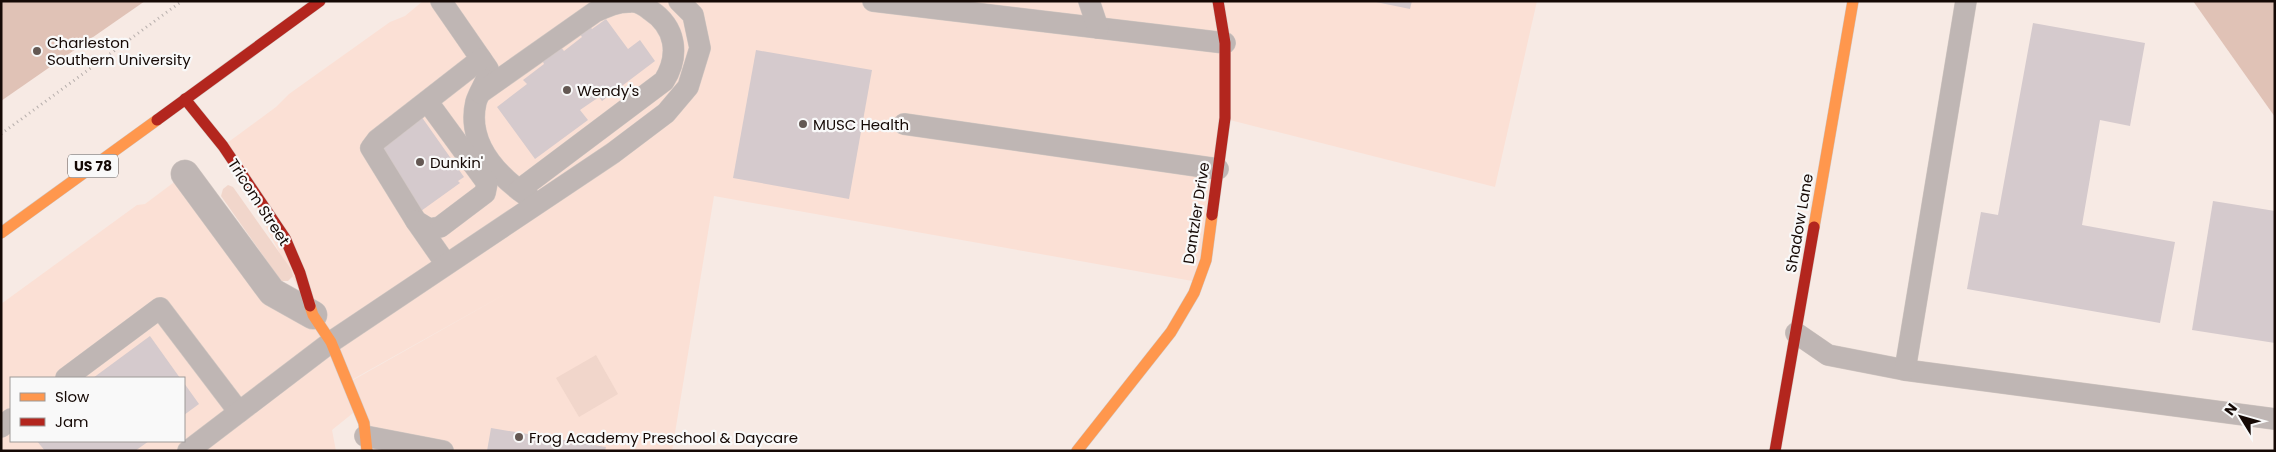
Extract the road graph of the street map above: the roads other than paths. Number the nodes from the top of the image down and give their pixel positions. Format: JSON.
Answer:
{"nodes":[{"id":1,"x":320,"y":1,"type":"edge"},
{"id":2,"x":440,"y":1,"type":"edge"},
{"id":3,"x":588,"y":1,"type":"edge"},
{"id":4,"x":679,"y":1,"type":"edge"},
{"id":5,"x":873,"y":1,"type":"edge"},
{"id":6,"x":1089,"y":1,"type":"edge"},
{"id":7,"x":1218,"y":1,"type":"edge"},
{"id":8,"x":1853,"y":1,"type":"edge"},
{"id":9,"x":1966,"y":1,"type":"edge"},
{"id":10,"x":1098,"y":28,"type":"junction"},
{"id":11,"x":1225,"y":43,"type":"junction"},
{"id":12,"x":485,"y":65,"type":"junction"},
{"id":13,"x":480,"y":93,"type":"junction"},
{"id":14,"x":185,"y":99,"type":"junction"},
{"id":15,"x":427,"y":101,"type":"junction"},
{"id":16,"x":904,"y":124,"type":"dead end"},
{"id":17,"x":1218,"y":169,"type":"junction"},
{"id":18,"x":185,"y":174,"type":"dead end"},
{"id":19,"x":519,"y":190,"type":"junction"},
{"id":20,"x":537,"y":203,"type":"junction"},
{"id":21,"x":416,"y":221,"type":"junction"},
{"id":22,"x":1,"y":233,"type":"edge"},
{"id":23,"x":446,"y":264,"type":"junction"},
{"id":24,"x":313,"y":315,"type":"junction"},
{"id":25,"x":1796,"y":333,"type":"junction"},
{"id":26,"x":331,"y":342,"type":"junction"},
{"id":27,"x":1905,"y":370,"type":"junction"},
{"id":28,"x":67,"y":377,"type":"edge"},
{"id":29,"x":239,"y":412,"type":"junction"},
{"id":30,"x":2275,"y":419,"type":"edge"},
{"id":31,"x":366,"y":443,"type":"edge"},
{"id":32,"x":188,"y":451,"type":"edge"},
{"id":33,"x":443,"y":451,"type":"edge"},
{"id":34,"x":1078,"y":451,"type":"edge"},
{"id":35,"x":1775,"y":451,"type":"edge"}],
"edges":[{"from":1,"to":14,"type":"street","number":"US 78"},
{"from":2,"to":12,"type":"lane"},
{"from":3,"to":12,"type":"lane"},
{"from":4,"to":20,"type":"lane"},
{"from":5,"to":10,"type":"lane"},
{"from":6,"to":10,"type":"lane"},
{"from":7,"to":11,"type":"street","name":"Dantzler Drive"},
{"from":8,"to":25,"type":"street","name":"Shadow Lane"},
{"from":9,"to":27,"type":"lane"},
{"from":10,"to":11,"type":"lane"},
{"from":11,"to":17,"type":"street","name":"Dantzler Drive"},
{"from":12,"to":13,"type":"lane"},
{"from":12,"to":15,"type":"lane"},
{"from":13,"to":19,"type":"lane"},
{"from":13,"to":19,"type":"lane"},
{"from":14,"to":22,"type":"street","number":"US 78"},
{"from":14,"to":24,"type":"street","name":"Tricom Street"},
{"from":15,"to":21,"type":"lane"},
{"from":15,"to":21,"type":"lane"},
{"from":16,"to":17,"type":"lane"},
{"from":17,"to":34,"type":"street","name":"Dantzler Drive"},
{"from":18,"to":24,"type":"street","name":"Tricom Street"},
{"from":19,"to":20,"type":"lane"},
{"from":20,"to":23,"type":"lane"},
{"from":21,"to":23,"type":"lane"},
{"from":23,"to":26,"type":"lane"},
{"from":24,"to":26,"type":"street","name":"Tricom Street"},
{"from":25,"to":27,"type":"lane"},
{"from":25,"to":35,"type":"street","name":"Shadow Lane"},
{"from":26,"to":29,"type":"lane"},
{"from":26,"to":31,"type":"street","name":"Tricom Street"},
{"from":27,"to":30,"type":"lane"},
{"from":28,"to":29,"type":"lane"},
{"from":29,"to":32,"type":"lane"},
{"from":31,"to":33,"type":"lane"}]}
